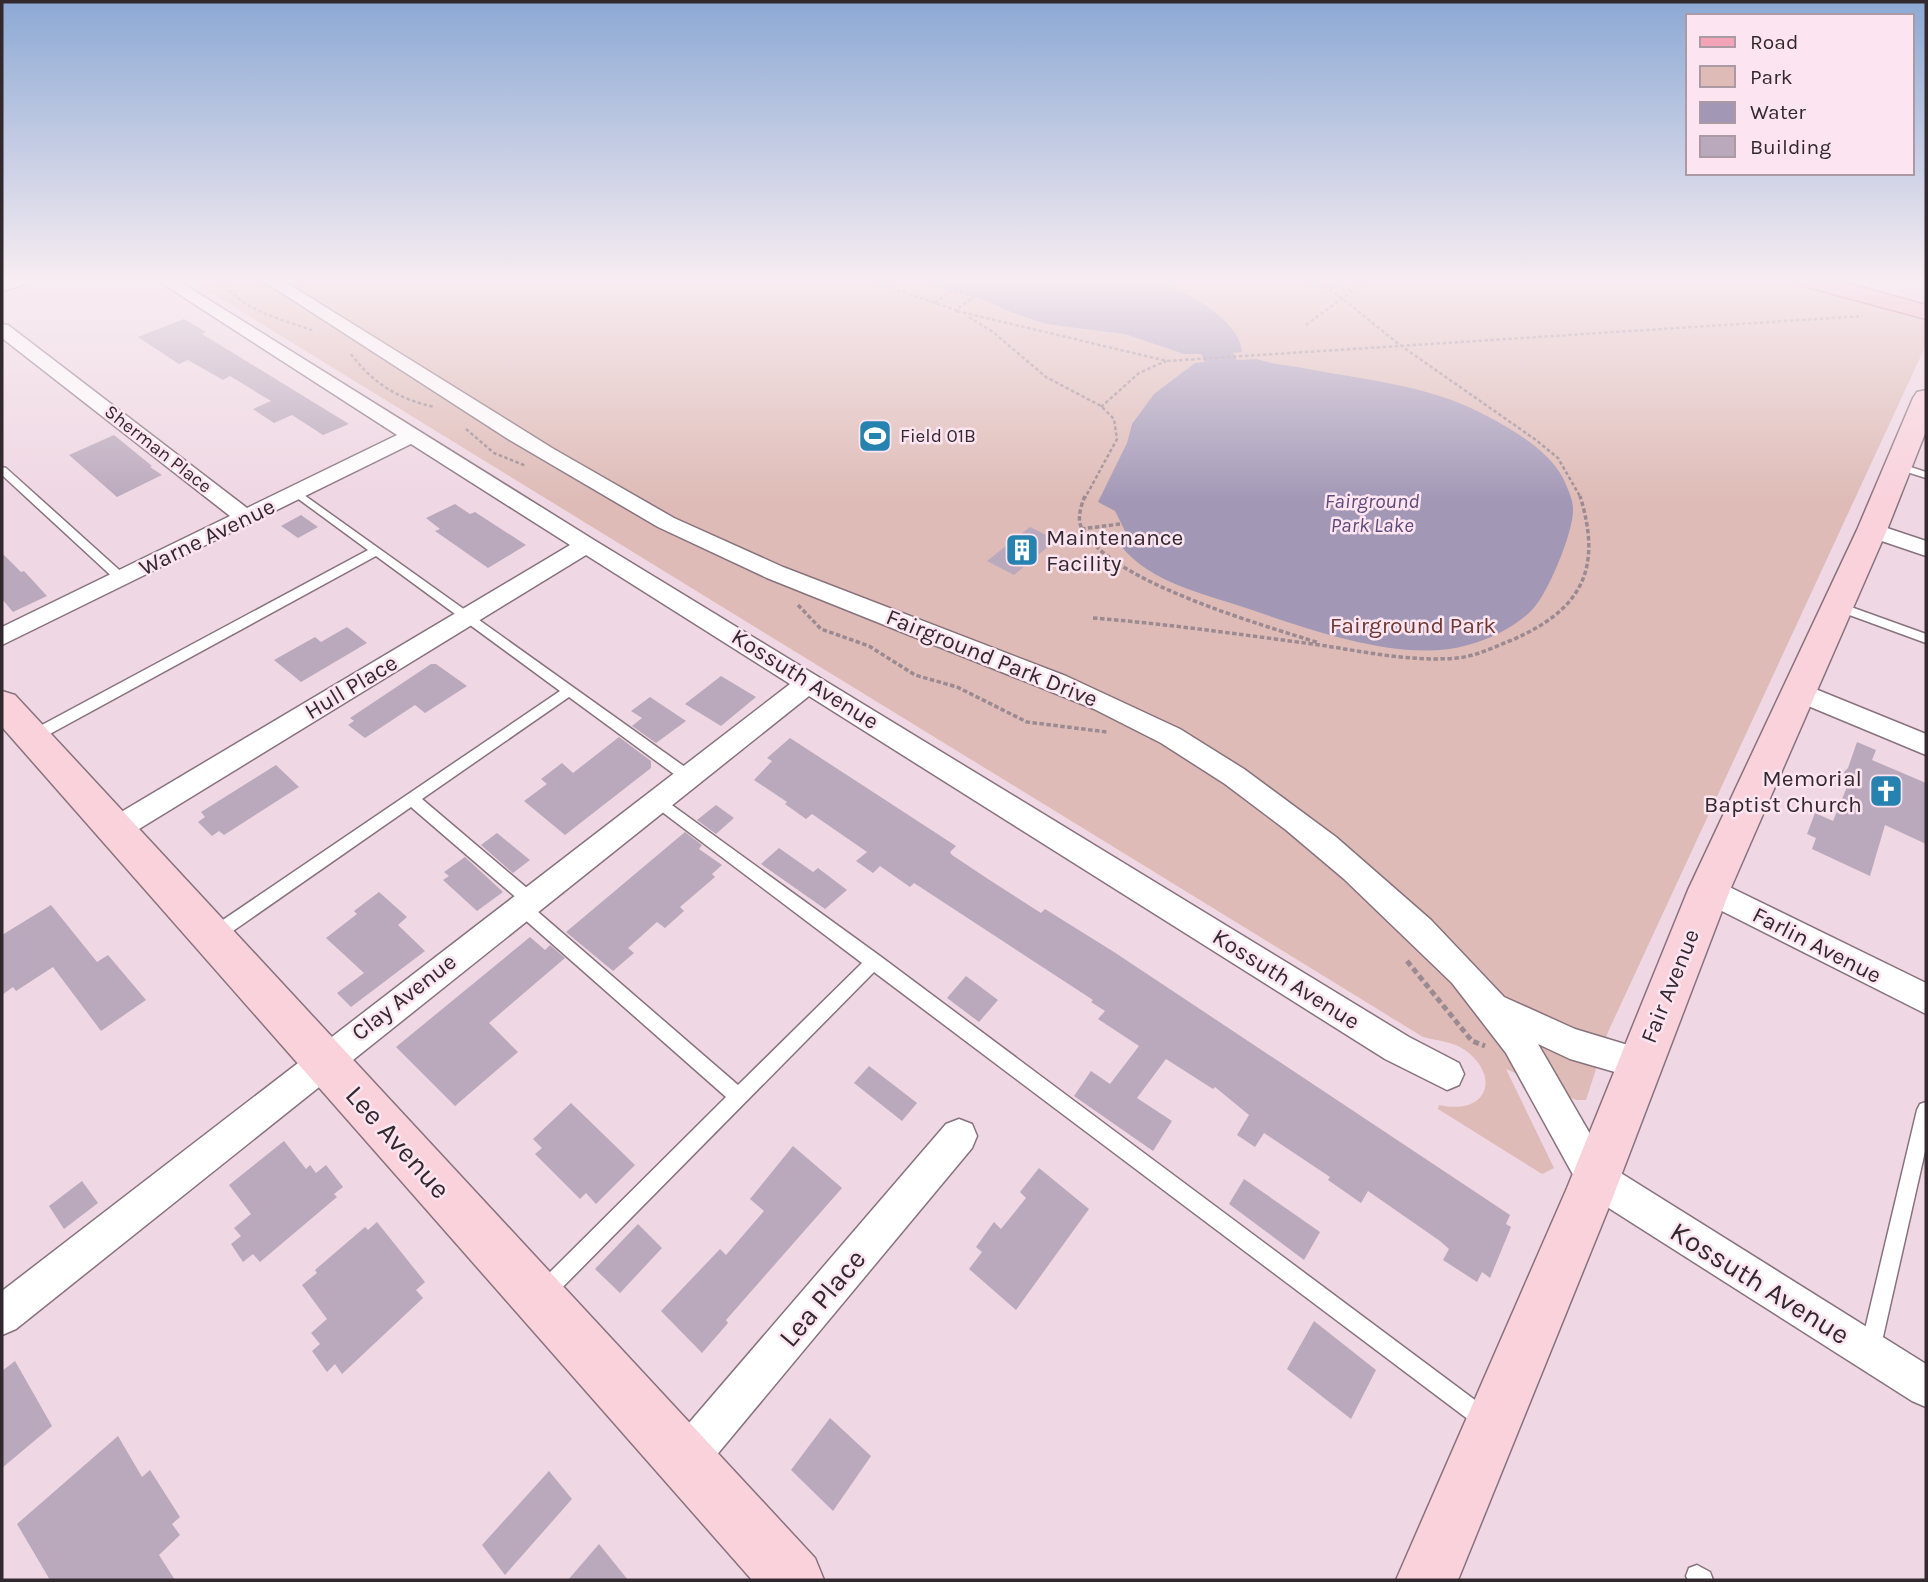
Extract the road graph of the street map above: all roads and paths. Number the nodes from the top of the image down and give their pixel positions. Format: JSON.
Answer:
{"nodes":[{"id":1,"x":34,"y":354,"type":"edge"},
{"id":2,"x":281,"y":354,"type":"edge"},
{"id":3,"x":349,"y":354,"type":"edge"},
{"id":4,"x":387,"y":354,"type":"edge"},
{"id":5,"x":1019,"y":354,"type":"edge"},
{"id":6,"x":1140,"y":354,"type":"edge"},
{"id":7,"x":1268,"y":354,"type":"edge"},
{"id":8,"x":1413,"y":354,"type":"edge"},
{"id":9,"x":1167,"y":360,"type":"junction"},
{"id":10,"x":1925,"y":403,"type":"edge"},
{"id":11,"x":1101,"y":407,"type":"junction"},
{"id":12,"x":444,"y":409,"type":"dead end"},
{"id":13,"x":463,"y":422,"type":"dead end"},
{"id":14,"x":411,"y":436,"type":"junction"},
{"id":15,"x":2,"y":470,"type":"edge"},
{"id":16,"x":535,"y":471,"type":"dead end"},
{"id":17,"x":1912,"y":471,"type":"edge"},
{"id":18,"x":297,"y":493,"type":"junction"},
{"id":19,"x":247,"y":518,"type":"junction"},
{"id":20,"x":1120,"y":524,"type":"dead end"},
{"id":21,"x":1081,"y":529,"type":"junction"},
{"id":22,"x":1872,"y":530,"type":"junction"},
{"id":23,"x":586,"y":545,"type":"junction"},
{"id":24,"x":1926,"y":549,"type":"edge"},
{"id":25,"x":376,"y":551,"type":"junction"},
{"id":26,"x":122,"y":579,"type":"junction"},
{"id":27,"x":792,"y":601,"type":"dead end"},
{"id":28,"x":1838,"y":606,"type":"junction"},
{"id":29,"x":467,"y":617,"type":"junction"},
{"id":30,"x":1093,"y":618,"type":"dead end"},
{"id":31,"x":2,"y":637,"type":"edge"},
{"id":32,"x":1926,"y":639,"type":"edge"},
{"id":33,"x":1326,"y":646,"type":"junction"},
{"id":34,"x":809,"y":682,"type":"junction"},
{"id":35,"x":569,"y":691,"type":"junction"},
{"id":36,"x":1798,"y":691,"type":"junction"},
{"id":37,"x":2,"y":704,"type":"edge"},
{"id":38,"x":1111,"y":733,"type":"dead end"},
{"id":39,"x":32,"y":737,"type":"junction"},
{"id":40,"x":1926,"y":745,"type":"edge"},
{"id":41,"x":687,"y":776,"type":"junction"},
{"id":42,"x":412,"y":799,"type":"junction"},
{"id":43,"x":658,"y":801,"type":"junction"},
{"id":44,"x":116,"y":829,"type":"junction"},
{"id":45,"x":1709,"y":890,"type":"junction"},
{"id":46,"x":524,"y":903,"type":"junction"},
{"id":47,"x":210,"y":938,"type":"junction"},
{"id":48,"x":1407,"y":960,"type":"dead end"},
{"id":49,"x":874,"y":961,"type":"junction"},
{"id":50,"x":1926,"y":999,"type":"edge"},
{"id":51,"x":1492,"y":1006,"type":"junction"},
{"id":52,"x":1490,"y":1045,"type":"dead end"},
{"id":53,"x":324,"y":1060,"type":"junction"},
{"id":54,"x":1639,"y":1063,"type":"junction"},
{"id":55,"x":1447,"y":1074,"type":"dead end"},
{"id":56,"x":738,"y":1096,"type":"junction"},
{"id":57,"x":1926,"y":1110,"type":"edge"},
{"id":58,"x":959,"y":1136,"type":"dead end"},
{"id":59,"x":1921,"y":1160,"type":"edge"},
{"id":60,"x":1595,"y":1178,"type":"junction"},
{"id":61,"x":538,"y":1297,"type":"junction"},
{"id":62,"x":2,"y":1315,"type":"edge"},
{"id":63,"x":1869,"y":1352,"type":"junction"},
{"id":64,"x":1926,"y":1387,"type":"edge"},
{"id":65,"x":1494,"y":1426,"type":"junction"},
{"id":66,"x":685,"y":1460,"type":"junction"},
{"id":67,"x":793,"y":1580,"type":"edge"},
{"id":68,"x":1427,"y":1580,"type":"edge"}],
"edges":[{"from":1,"to":19,"type":"street","name":"Sherman Place"},
{"from":2,"to":14,"type":"street","name":"Kossuth Avenue"},
{"from":3,"to":12,"type":"path"},
{"from":4,"to":51,"type":"street","name":"Fairground Park Drive"},
{"from":5,"to":11,"type":"path"},
{"from":6,"to":9,"type":"path"},
{"from":7,"to":9,"type":"path"},
{"from":8,"to":33,"type":"path"},
{"from":9,"to":11,"type":"path"},
{"from":10,"to":17,"type":"street","name":"Fair Avenue"},
{"from":11,"to":21,"type":"path"},
{"from":13,"to":16,"type":"path"},
{"from":14,"to":18,"type":"street","name":"Warne Avenue"},
{"from":14,"to":23,"type":"street","name":"Kossuth Avenue"},
{"from":15,"to":26,"type":"lane"},
{"from":17,"to":22,"type":"street","name":"Fair Avenue"},
{"from":18,"to":19,"type":"street","name":"Warne Avenue"},
{"from":18,"to":25,"type":"lane"},
{"from":19,"to":26,"type":"street","name":"Warne Avenue"},
{"from":20,"to":21,"type":"path"},
{"from":21,"to":33,"type":"path"},
{"from":22,"to":24,"type":"street"},
{"from":22,"to":28,"type":"street","name":"Fair Avenue"},
{"from":23,"to":29,"type":"street","name":"Hull Place"},
{"from":23,"to":34,"type":"street","name":"Kossuth Avenue"},
{"from":25,"to":29,"type":"lane"},
{"from":25,"to":39,"type":"lane"},
{"from":26,"to":31,"type":"street","name":"Warne Avenue"},
{"from":27,"to":38,"type":"path"},
{"from":28,"to":32,"type":"lane"},
{"from":28,"to":36,"type":"street","name":"Fair Avenue"},
{"from":29,"to":35,"type":"lane"},
{"from":29,"to":44,"type":"street","name":"Hull Place"},
{"from":30,"to":33,"type":"path"},
{"from":34,"to":41,"type":"street","name":"Clay Avenue"},
{"from":34,"to":55,"type":"street","name":"Kossuth Avenue"},
{"from":35,"to":41,"type":"lane"},
{"from":35,"to":42,"type":"lane"},
{"from":36,"to":40,"type":"street"},
{"from":36,"to":45,"type":"street","name":"Fair Avenue"},
{"from":37,"to":39,"type":"street","name":"Lee Avenue"},
{"from":39,"to":44,"type":"street","name":"Lee Avenue"},
{"from":41,"to":43,"type":"street","name":"Clay Avenue"},
{"from":42,"to":46,"type":"lane"},
{"from":42,"to":47,"type":"lane"},
{"from":43,"to":46,"type":"street","name":"Clay Avenue"},
{"from":43,"to":49,"type":"lane"},
{"from":44,"to":47,"type":"street","name":"Lee Avenue"},
{"from":45,"to":50,"type":"street","name":"Farlin Avenue"},
{"from":45,"to":54,"type":"street","name":"Fair Avenue"},
{"from":46,"to":53,"type":"street","name":"Clay Avenue"},
{"from":46,"to":56,"type":"lane"},
{"from":47,"to":53,"type":"street","name":"Lee Avenue"},
{"from":48,"to":52,"type":"path"},
{"from":49,"to":56,"type":"lane"},
{"from":49,"to":65,"type":"lane"},
{"from":51,"to":54,"type":"street"},
{"from":51,"to":60,"type":"street","name":"Fairground Park Drive"},
{"from":53,"to":61,"type":"street","name":"Lee Avenue"},
{"from":53,"to":62,"type":"street","name":"Clay Avenue"},
{"from":54,"to":60,"type":"street","name":"Fair Avenue"},
{"from":56,"to":61,"type":"lane"},
{"from":57,"to":59,"type":"lane"},
{"from":58,"to":66,"type":"street","name":"Lea Place"},
{"from":59,"to":63,"type":"lane"},
{"from":60,"to":63,"type":"street","name":"Kossuth Avenue"},
{"from":60,"to":65,"type":"street","name":"Fair Avenue"},
{"from":61,"to":66,"type":"street","name":"Lee Avenue"},
{"from":63,"to":64,"type":"street","name":"Kossuth Avenue"},
{"from":65,"to":68,"type":"street","name":"Fair Avenue"},
{"from":66,"to":67,"type":"street","name":"Lee Avenue"}]}
